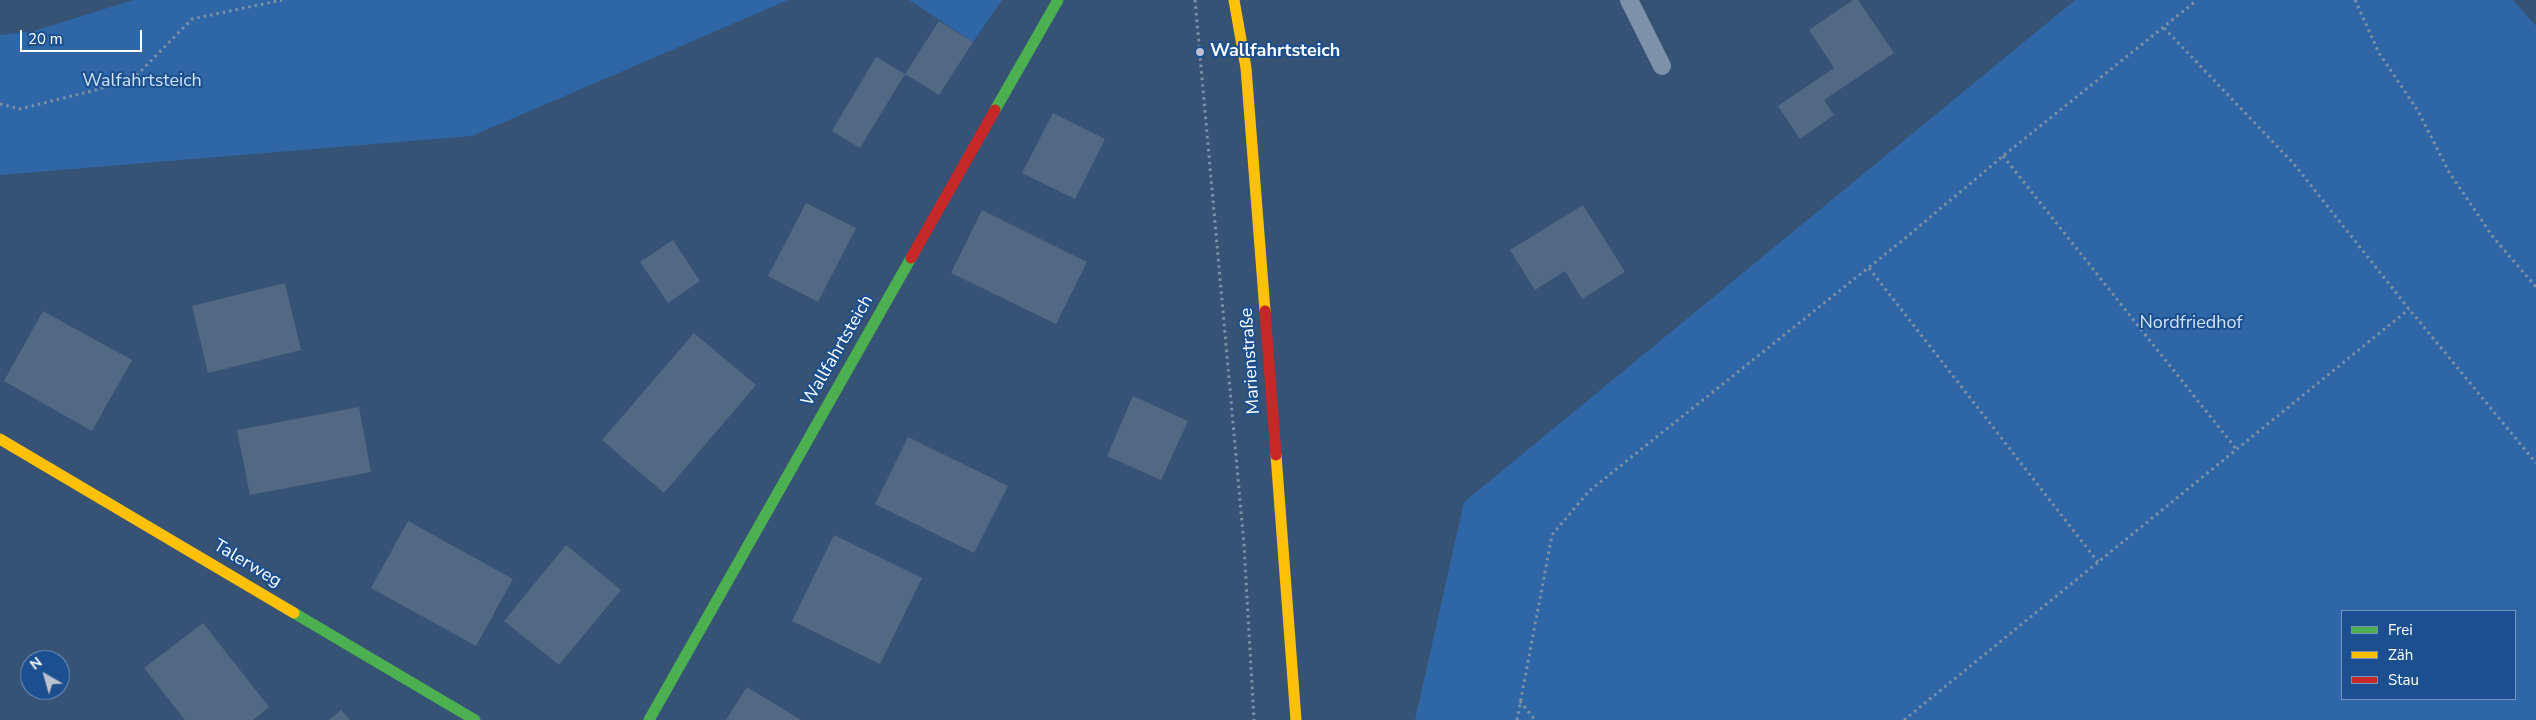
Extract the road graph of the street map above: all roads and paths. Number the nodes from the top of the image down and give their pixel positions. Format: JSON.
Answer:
{"nodes":[{"id":1,"x":282,"y":0,"type":"edge"},
{"id":2,"x":1058,"y":0,"type":"edge"},
{"id":3,"x":1195,"y":0,"type":"edge"},
{"id":4,"x":1234,"y":0,"type":"edge"},
{"id":5,"x":1629,"y":0,"type":"edge"},
{"id":6,"x":2197,"y":0,"type":"edge"},
{"id":7,"x":2355,"y":0,"type":"edge"},
{"id":8,"x":2164,"y":28,"type":"junction"},
{"id":9,"x":1662,"y":66,"type":"dead end"},
{"id":10,"x":0,"y":104,"type":"edge"},
{"id":11,"x":2003,"y":156,"type":"junction"},
{"id":12,"x":1869,"y":268,"type":"junction"},
{"id":13,"x":2536,"y":287,"type":"edge"},
{"id":14,"x":2409,"y":309,"type":"junction"},
{"id":15,"x":0,"y":439,"type":"edge"},
{"id":16,"x":2237,"y":450,"type":"junction"},
{"id":17,"x":2536,"y":463,"type":"edge"},
{"id":18,"x":2098,"y":562,"type":"junction"},
{"id":19,"x":1520,"y":700,"type":"junction"},
{"id":20,"x":475,"y":720,"type":"edge"},
{"id":21,"x":649,"y":720,"type":"edge"},
{"id":22,"x":1254,"y":720,"type":"edge"},
{"id":23,"x":1296,"y":720,"type":"edge"},
{"id":24,"x":1517,"y":720,"type":"edge"},
{"id":25,"x":1535,"y":720,"type":"edge"},
{"id":26,"x":1904,"y":720,"type":"edge"}],
"edges":[{"from":1,"to":10,"type":"path"},
{"from":2,"to":21,"type":"street","name":"Wallfahrtsteich"},
{"from":3,"to":22,"type":"path"},
{"from":4,"to":23,"type":"street","name":"Marienstraße"},
{"from":5,"to":9,"type":"lane"},
{"from":6,"to":8,"type":"path"},
{"from":7,"to":13,"type":"path"},
{"from":8,"to":11,"type":"path"},
{"from":8,"to":14,"type":"path"},
{"from":11,"to":12,"type":"path"},
{"from":11,"to":16,"type":"path"},
{"from":12,"to":18,"type":"path"},
{"from":12,"to":19,"type":"path"},
{"from":14,"to":16,"type":"path"},
{"from":14,"to":17,"type":"path"},
{"from":15,"to":20,"type":"street","name":"Talerweg"},
{"from":16,"to":18,"type":"path"},
{"from":18,"to":26,"type":"path"},
{"from":19,"to":24,"type":"path"},
{"from":19,"to":25,"type":"path"}]}
